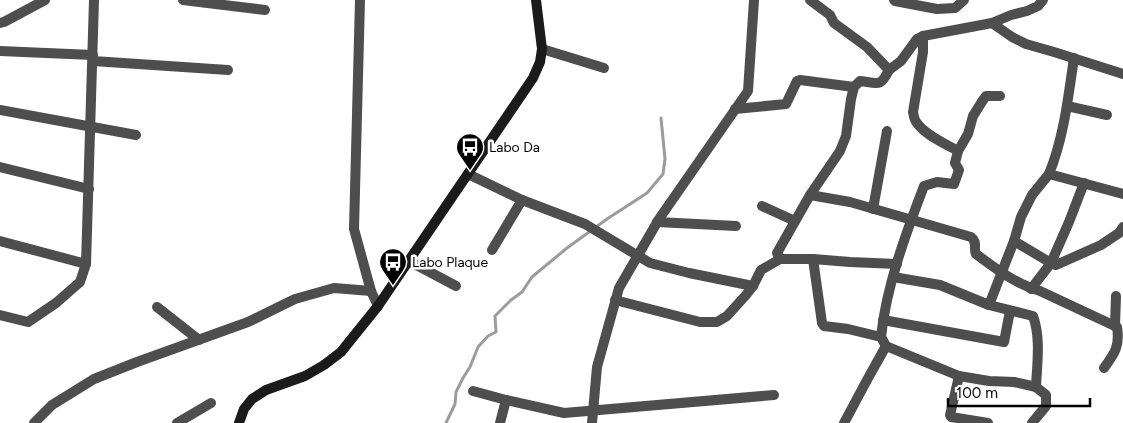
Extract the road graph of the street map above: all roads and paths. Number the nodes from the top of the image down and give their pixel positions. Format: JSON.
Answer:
{"nodes":[{"id":1,"x":45,"y":0,"type":"edge"},
{"id":2,"x":94,"y":0,"type":"edge"},
{"id":3,"x":183,"y":0,"type":"edge"},
{"id":4,"x":360,"y":0,"type":"edge"},
{"id":5,"x":536,"y":0,"type":"edge"},
{"id":6,"x":754,"y":0,"type":"edge"},
{"id":7,"x":810,"y":0,"type":"edge"},
{"id":8,"x":894,"y":0,"type":"edge"},
{"id":9,"x":964,"y":0,"type":"edge"},
{"id":10,"x":1044,"y":0,"type":"edge"},
{"id":11,"x":910,"y":2,"type":"edge"},
{"id":12,"x":265,"y":10,"type":"dead end"},
{"id":13,"x":992,"y":22,"type":"junction"},
{"id":14,"x":0,"y":23,"type":"edge"},
{"id":15,"x":923,"y":36,"type":"junction"},
{"id":16,"x":542,"y":50,"type":"junction"},
{"id":17,"x":0,"y":51,"type":"edge"},
{"id":18,"x":93,"y":58,"type":"junction"},
{"id":19,"x":1074,"y":58,"type":"junction"},
{"id":20,"x":604,"y":68,"type":"dead end"},
{"id":21,"x":228,"y":70,"type":"dead end"},
{"id":22,"x":889,"y":70,"type":"junction"},
{"id":23,"x":1123,"y":74,"type":"edge"},
{"id":24,"x":854,"y":87,"type":"junction"},
{"id":25,"x":1000,"y":96,"type":"dead end"},
{"id":26,"x":1067,"y":106,"type":"junction"},
{"id":27,"x":735,"y":109,"type":"junction"},
{"id":28,"x":0,"y":110,"type":"edge"},
{"id":29,"x":1107,"y":115,"type":"dead end"},
{"id":30,"x":90,"y":126,"type":"junction"},
{"id":31,"x":887,"y":131,"type":"dead end"},
{"id":32,"x":136,"y":135,"type":"dead end"},
{"id":33,"x":958,"y":151,"type":"junction"},
{"id":34,"x":0,"y":167,"type":"edge"},
{"id":35,"x":468,"y":174,"type":"junction"},
{"id":36,"x":1049,"y":174,"type":"junction"},
{"id":37,"x":1084,"y":183,"type":"junction"},
{"id":38,"x":89,"y":189,"type":"junction"},
{"id":39,"x":1123,"y":194,"type":"edge"},
{"id":40,"x":810,"y":196,"type":"junction"},
{"id":41,"x":522,"y":200,"type":"junction"},
{"id":42,"x":762,"y":206,"type":"dead end"},
{"id":43,"x":873,"y":209,"type":"junction"},
{"id":44,"x":911,"y":220,"type":"junction"},
{"id":45,"x":795,"y":221,"type":"junction"},
{"id":46,"x":657,"y":222,"type":"junction"},
{"id":47,"x":736,"y":226,"type":"dead end"},
{"id":48,"x":1123,"y":227,"type":"edge"},
{"id":49,"x":0,"y":241,"type":"edge"},
{"id":50,"x":1014,"y":241,"type":"junction"},
{"id":51,"x":492,"y":250,"type":"dead end"},
{"id":52,"x":638,"y":256,"type":"junction"},
{"id":53,"x":813,"y":258,"type":"junction"},
{"id":54,"x":780,"y":259,"type":"junction"},
{"id":55,"x":409,"y":261,"type":"junction"},
{"id":56,"x":1051,"y":263,"type":"junction"},
{"id":57,"x":86,"y":264,"type":"junction"},
{"id":58,"x":897,"y":264,"type":"junction"},
{"id":59,"x":1002,"y":274,"type":"junction"},
{"id":60,"x":894,"y":277,"type":"junction"},
{"id":61,"x":456,"y":286,"type":"dead end"},
{"id":62,"x":753,"y":286,"type":"junction"},
{"id":63,"x":1031,"y":289,"type":"junction"},
{"id":64,"x":372,"y":291,"type":"junction"},
{"id":65,"x":1116,"y":296,"type":"dead end"},
{"id":66,"x":616,"y":300,"type":"junction"},
{"id":67,"x":989,"y":305,"type":"junction"},
{"id":68,"x":378,"y":306,"type":"junction"},
{"id":69,"x":157,"y":307,"type":"dead end"},
{"id":70,"x":1010,"y":311,"type":"junction"},
{"id":71,"x":0,"y":315,"type":"edge"},
{"id":72,"x":883,"y":320,"type":"junction"},
{"id":73,"x":1115,"y":326,"type":"junction"},
{"id":74,"x":199,"y":340,"type":"junction"},
{"id":75,"x":884,"y":342,"type":"junction"},
{"id":76,"x":1104,"y":368,"type":"dead end"},
{"id":77,"x":959,"y":376,"type":"junction"},
{"id":78,"x":1036,"y":387,"type":"junction"},
{"id":79,"x":473,"y":391,"type":"dead end"},
{"id":80,"x":774,"y":395,"type":"dead end"},
{"id":81,"x":506,"y":400,"type":"junction"},
{"id":82,"x":211,"y":403,"type":"dead end"},
{"id":83,"x":594,"y":410,"type":"junction"},
{"id":84,"x":181,"y":422,"type":"edge"},
{"id":85,"x":34,"y":423,"type":"edge"},
{"id":86,"x":239,"y":423,"type":"edge"},
{"id":87,"x":500,"y":423,"type":"edge"},
{"id":88,"x":592,"y":423,"type":"edge"},
{"id":89,"x":844,"y":423,"type":"edge"},
{"id":90,"x":988,"y":423,"type":"edge"},
{"id":91,"x":1032,"y":423,"type":"edge"}],
"edges":[{"from":1,"to":14,"type":"street"},
{"from":2,"to":18,"type":"street"},
{"from":3,"to":12,"type":"street"},
{"from":4,"to":64,"type":"street"},
{"from":5,"to":16,"type":"street"},
{"from":6,"to":27,"type":"street"},
{"from":7,"to":22,"type":"street"},
{"from":8,"to":11,"type":"street"},
{"from":9,"to":11,"type":"street"},
{"from":10,"to":13,"type":"street"},
{"from":13,"to":15,"type":"street"},
{"from":13,"to":19,"type":"street"},
{"from":15,"to":22,"type":"street"},
{"from":15,"to":33,"type":"street"},
{"from":16,"to":20,"type":"street"},
{"from":16,"to":35,"type":"street"},
{"from":17,"to":18,"type":"street"},
{"from":18,"to":21,"type":"street"},
{"from":18,"to":30,"type":"street"},
{"from":19,"to":23,"type":"street"},
{"from":19,"to":26,"type":"street"},
{"from":22,"to":24,"type":"street"},
{"from":24,"to":27,"type":"street"},
{"from":24,"to":40,"type":"street"},
{"from":25,"to":33,"type":"street"},
{"from":26,"to":29,"type":"street"},
{"from":26,"to":36,"type":"street"},
{"from":27,"to":46,"type":"street"},
{"from":28,"to":30,"type":"street"},
{"from":30,"to":32,"type":"street"},
{"from":30,"to":38,"type":"street"},
{"from":31,"to":43,"type":"street"},
{"from":33,"to":44,"type":"street"},
{"from":34,"to":38,"type":"street"},
{"from":35,"to":41,"type":"street"},
{"from":35,"to":55,"type":"street"},
{"from":36,"to":37,"type":"street"},
{"from":36,"to":50,"type":"street"},
{"from":37,"to":39,"type":"street"},
{"from":37,"to":56,"type":"street"},
{"from":38,"to":57,"type":"street"},
{"from":40,"to":43,"type":"street"},
{"from":40,"to":45,"type":"street"},
{"from":41,"to":51,"type":"street"},
{"from":41,"to":52,"type":"street"},
{"from":42,"to":45,"type":"street"},
{"from":43,"to":44,"type":"street"},
{"from":44,"to":58,"type":"street"},
{"from":44,"to":59,"type":"street"},
{"from":45,"to":54,"type":"street"},
{"from":46,"to":47,"type":"street"},
{"from":46,"to":52,"type":"street"},
{"from":48,"to":56,"type":"street"},
{"from":49,"to":57,"type":"street"},
{"from":50,"to":56,"type":"street"},
{"from":50,"to":59,"type":"street"},
{"from":52,"to":62,"type":"street"},
{"from":52,"to":66,"type":"street"},
{"from":53,"to":54,"type":"street"},
{"from":53,"to":58,"type":"street"},
{"from":53,"to":75,"type":"street"},
{"from":54,"to":62,"type":"street"},
{"from":55,"to":61,"type":"street"},
{"from":55,"to":68,"type":"street"},
{"from":56,"to":63,"type":"street"},
{"from":57,"to":71,"type":"street"},
{"from":58,"to":60,"type":"street"},
{"from":59,"to":63,"type":"street"},
{"from":59,"to":67,"type":"street"},
{"from":60,"to":67,"type":"street"},
{"from":60,"to":72,"type":"street"},
{"from":62,"to":66,"type":"street"},
{"from":63,"to":73,"type":"street"},
{"from":64,"to":68,"type":"street"},
{"from":64,"to":74,"type":"street"},
{"from":65,"to":73,"type":"street"},
{"from":66,"to":83,"type":"street"},
{"from":67,"to":70,"type":"street"},
{"from":68,"to":86,"type":"street"},
{"from":69,"to":74,"type":"street"},
{"from":70,"to":72,"type":"street"},
{"from":70,"to":78,"type":"street"},
{"from":72,"to":75,"type":"street"},
{"from":73,"to":76,"type":"street"},
{"from":74,"to":85,"type":"street"},
{"from":75,"to":77,"type":"street"},
{"from":75,"to":89,"type":"street"},
{"from":77,"to":78,"type":"street"},
{"from":77,"to":90,"type":"street"},
{"from":78,"to":91,"type":"street"},
{"from":79,"to":81,"type":"street"},
{"from":80,"to":83,"type":"street"},
{"from":81,"to":83,"type":"street"},
{"from":81,"to":87,"type":"street"},
{"from":82,"to":84,"type":"street"},
{"from":83,"to":88,"type":"street"}]}
